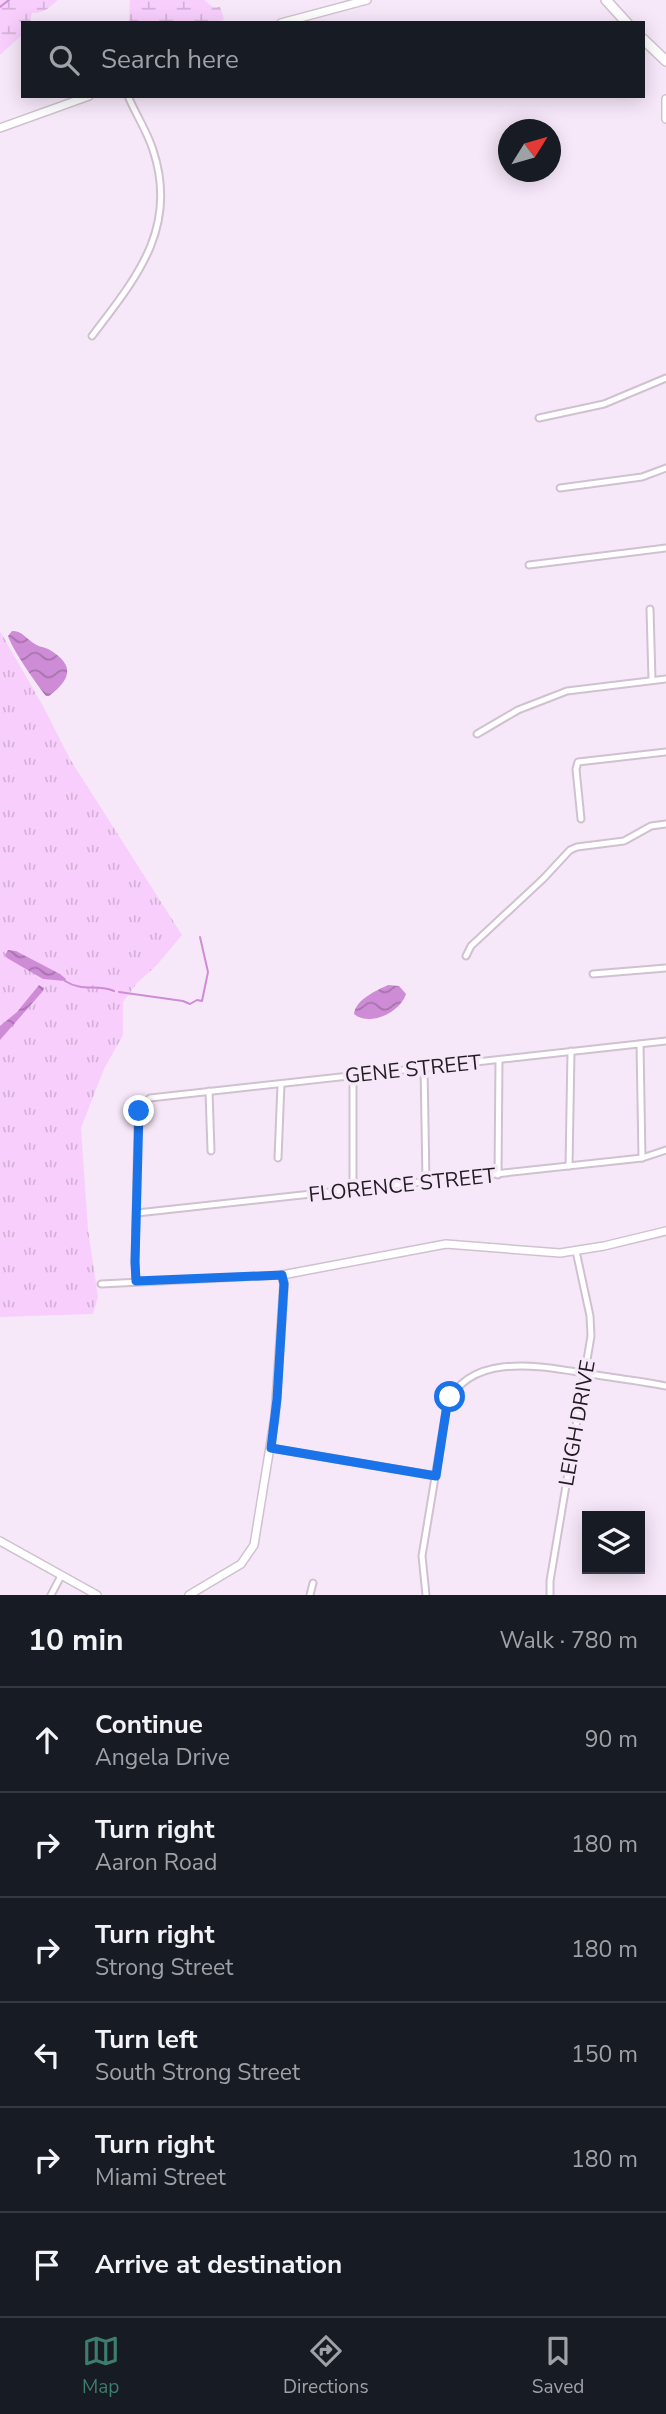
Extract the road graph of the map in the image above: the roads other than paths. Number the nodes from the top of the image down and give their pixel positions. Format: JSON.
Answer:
{"nodes":[{"id":1,"x":367,"y":0,"type":"edge"},
{"id":2,"x":606,"y":0,"type":"edge"},
{"id":3,"x":288,"y":21,"type":"edge"},
{"id":4,"x":625,"y":21,"type":"edge"},
{"id":5,"x":645,"y":41,"type":"edge"},
{"id":6,"x":666,"y":61,"type":"edge"},
{"id":7,"x":83,"y":98,"type":"edge"},
{"id":8,"x":129,"y":98,"type":"edge"},
{"id":9,"x":666,"y":99,"type":"edge"},
{"id":10,"x":666,"y":119,"type":"edge"},
{"id":11,"x":0,"y":128,"type":"edge"},
{"id":12,"x":92,"y":336,"type":"dead end"},
{"id":13,"x":666,"y":378,"type":"edge"},
{"id":14,"x":539,"y":418,"type":"dead end"},
{"id":15,"x":666,"y":468,"type":"edge"},
{"id":16,"x":559,"y":488,"type":"dead end"},
{"id":17,"x":666,"y":548,"type":"edge"},
{"id":18,"x":529,"y":565,"type":"dead end"},
{"id":19,"x":650,"y":609,"type":"dead end"},
{"id":20,"x":666,"y":679,"type":"edge"},
{"id":21,"x":652,"y":680,"type":"junction"},
{"id":22,"x":477,"y":734,"type":"dead end"},
{"id":23,"x":666,"y":752,"type":"edge"},
{"id":24,"x":581,"y":819,"type":"dead end"},
{"id":25,"x":666,"y":824,"type":"edge"},
{"id":26,"x":466,"y":956,"type":"dead end"},
{"id":27,"x":666,"y":968,"type":"edge"},
{"id":28,"x":593,"y":974,"type":"dead end"},
{"id":29,"x":666,"y":1041,"type":"edge"},
{"id":30,"x":640,"y":1044,"type":"junction"},
{"id":31,"x":571,"y":1051,"type":"junction"},
{"id":32,"x":499,"y":1060,"type":"junction"},
{"id":33,"x":424,"y":1067,"type":"junction"},
{"id":34,"x":353,"y":1074,"type":"junction"},
{"id":35,"x":281,"y":1084,"type":"junction"},
{"id":36,"x":209,"y":1091,"type":"junction"},
{"id":37,"x":666,"y":1150,"type":"edge"},
{"id":38,"x":211,"y":1151,"type":"dead end"},
{"id":39,"x":278,"y":1158,"type":"dead end"},
{"id":40,"x":642,"y":1158,"type":"junction"},
{"id":41,"x":569,"y":1166,"type":"junction"},
{"id":42,"x":498,"y":1175,"type":"junction"},
{"id":43,"x":426,"y":1181,"type":"junction"},
{"id":44,"x":353,"y":1188,"type":"junction"},
{"id":45,"x":137,"y":1213,"type":"junction"},
{"id":46,"x":666,"y":1231,"type":"edge"},
{"id":47,"x":576,"y":1251,"type":"junction"},
{"id":48,"x":282,"y":1275,"type":"junction"},
{"id":49,"x":136,"y":1281,"type":"junction"},
{"id":50,"x":101,"y":1284,"type":"dead end"},
{"id":51,"x":585,"y":1373,"type":"junction"},
{"id":52,"x":666,"y":1386,"type":"edge"},
{"id":53,"x":271,"y":1448,"type":"junction"},
{"id":54,"x":436,"y":1476,"type":"junction"},
{"id":55,"x":0,"y":1541,"type":"edge"},
{"id":56,"x":61,"y":1576,"type":"junction"},
{"id":57,"x":313,"y":1583,"type":"dead end"},
{"id":58,"x":51,"y":1595,"type":"edge"},
{"id":59,"x":97,"y":1595,"type":"edge"},
{"id":60,"x":189,"y":1595,"type":"edge"},
{"id":61,"x":310,"y":1595,"type":"edge"},
{"id":62,"x":426,"y":1595,"type":"edge"},
{"id":63,"x":550,"y":1595,"type":"edge"}],
"edges":[{"from":1,"to":3,"type":"street"},
{"from":2,"to":4,"type":"main road"},
{"from":5,"to":6,"type":"main road"},
{"from":7,"to":11,"type":"street"},
{"from":8,"to":12,"type":"street"},
{"from":9,"to":10,"type":"street"},
{"from":13,"to":14,"type":"street"},
{"from":15,"to":16,"type":"street"},
{"from":17,"to":18,"type":"street"},
{"from":19,"to":21,"type":"street"},
{"from":20,"to":21,"type":"street"},
{"from":21,"to":22,"type":"street"},
{"from":23,"to":24,"type":"street"},
{"from":25,"to":26,"type":"street"},
{"from":27,"to":28,"type":"street"},
{"from":29,"to":30,"type":"street","name":"GENE STREET"},
{"from":30,"to":31,"type":"street","name":"GENE STREET"},
{"from":30,"to":40,"type":"street"},
{"from":31,"to":32,"type":"street","name":"GENE STREET"},
{"from":31,"to":41,"type":"street"},
{"from":32,"to":33,"type":"street","name":"GENE STREET"},
{"from":32,"to":42,"type":"street"},
{"from":33,"to":34,"type":"street","name":"GENE STREET"},
{"from":33,"to":43,"type":"street"},
{"from":34,"to":35,"type":"street","name":"GENE STREET"},
{"from":34,"to":44,"type":"street"},
{"from":35,"to":36,"type":"street","name":"GENE STREET"},
{"from":35,"to":39,"type":"street"},
{"from":36,"to":38,"type":"street"},
{"from":36,"to":45,"type":"street","name":"GENE STREET"},
{"from":37,"to":40,"type":"street","name":"FLORENCE STREET"},
{"from":40,"to":41,"type":"street","name":"FLORENCE STREET"},
{"from":41,"to":42,"type":"street","name":"FLORENCE STREET"},
{"from":42,"to":43,"type":"street","name":"FLORENCE STREET"},
{"from":43,"to":44,"type":"street","name":"FLORENCE STREET"},
{"from":44,"to":45,"type":"street","name":"FLORENCE STREET"},
{"from":45,"to":49,"type":"street"},
{"from":46,"to":47,"type":"street"},
{"from":47,"to":48,"type":"street"},
{"from":47,"to":51,"type":"street","name":"LEIGH DRIVE"},
{"from":48,"to":49,"type":"street"},
{"from":48,"to":53,"type":"street"},
{"from":49,"to":50,"type":"street"},
{"from":51,"to":52,"type":"street"},
{"from":51,"to":54,"type":"street"},
{"from":51,"to":63,"type":"street","name":"LEIGH DRIVE"},
{"from":53,"to":54,"type":"street"},
{"from":53,"to":60,"type":"street"},
{"from":54,"to":62,"type":"street"},
{"from":55,"to":56,"type":"street"},
{"from":56,"to":58,"type":"street"},
{"from":56,"to":59,"type":"street"},
{"from":57,"to":61,"type":"street"}]}
